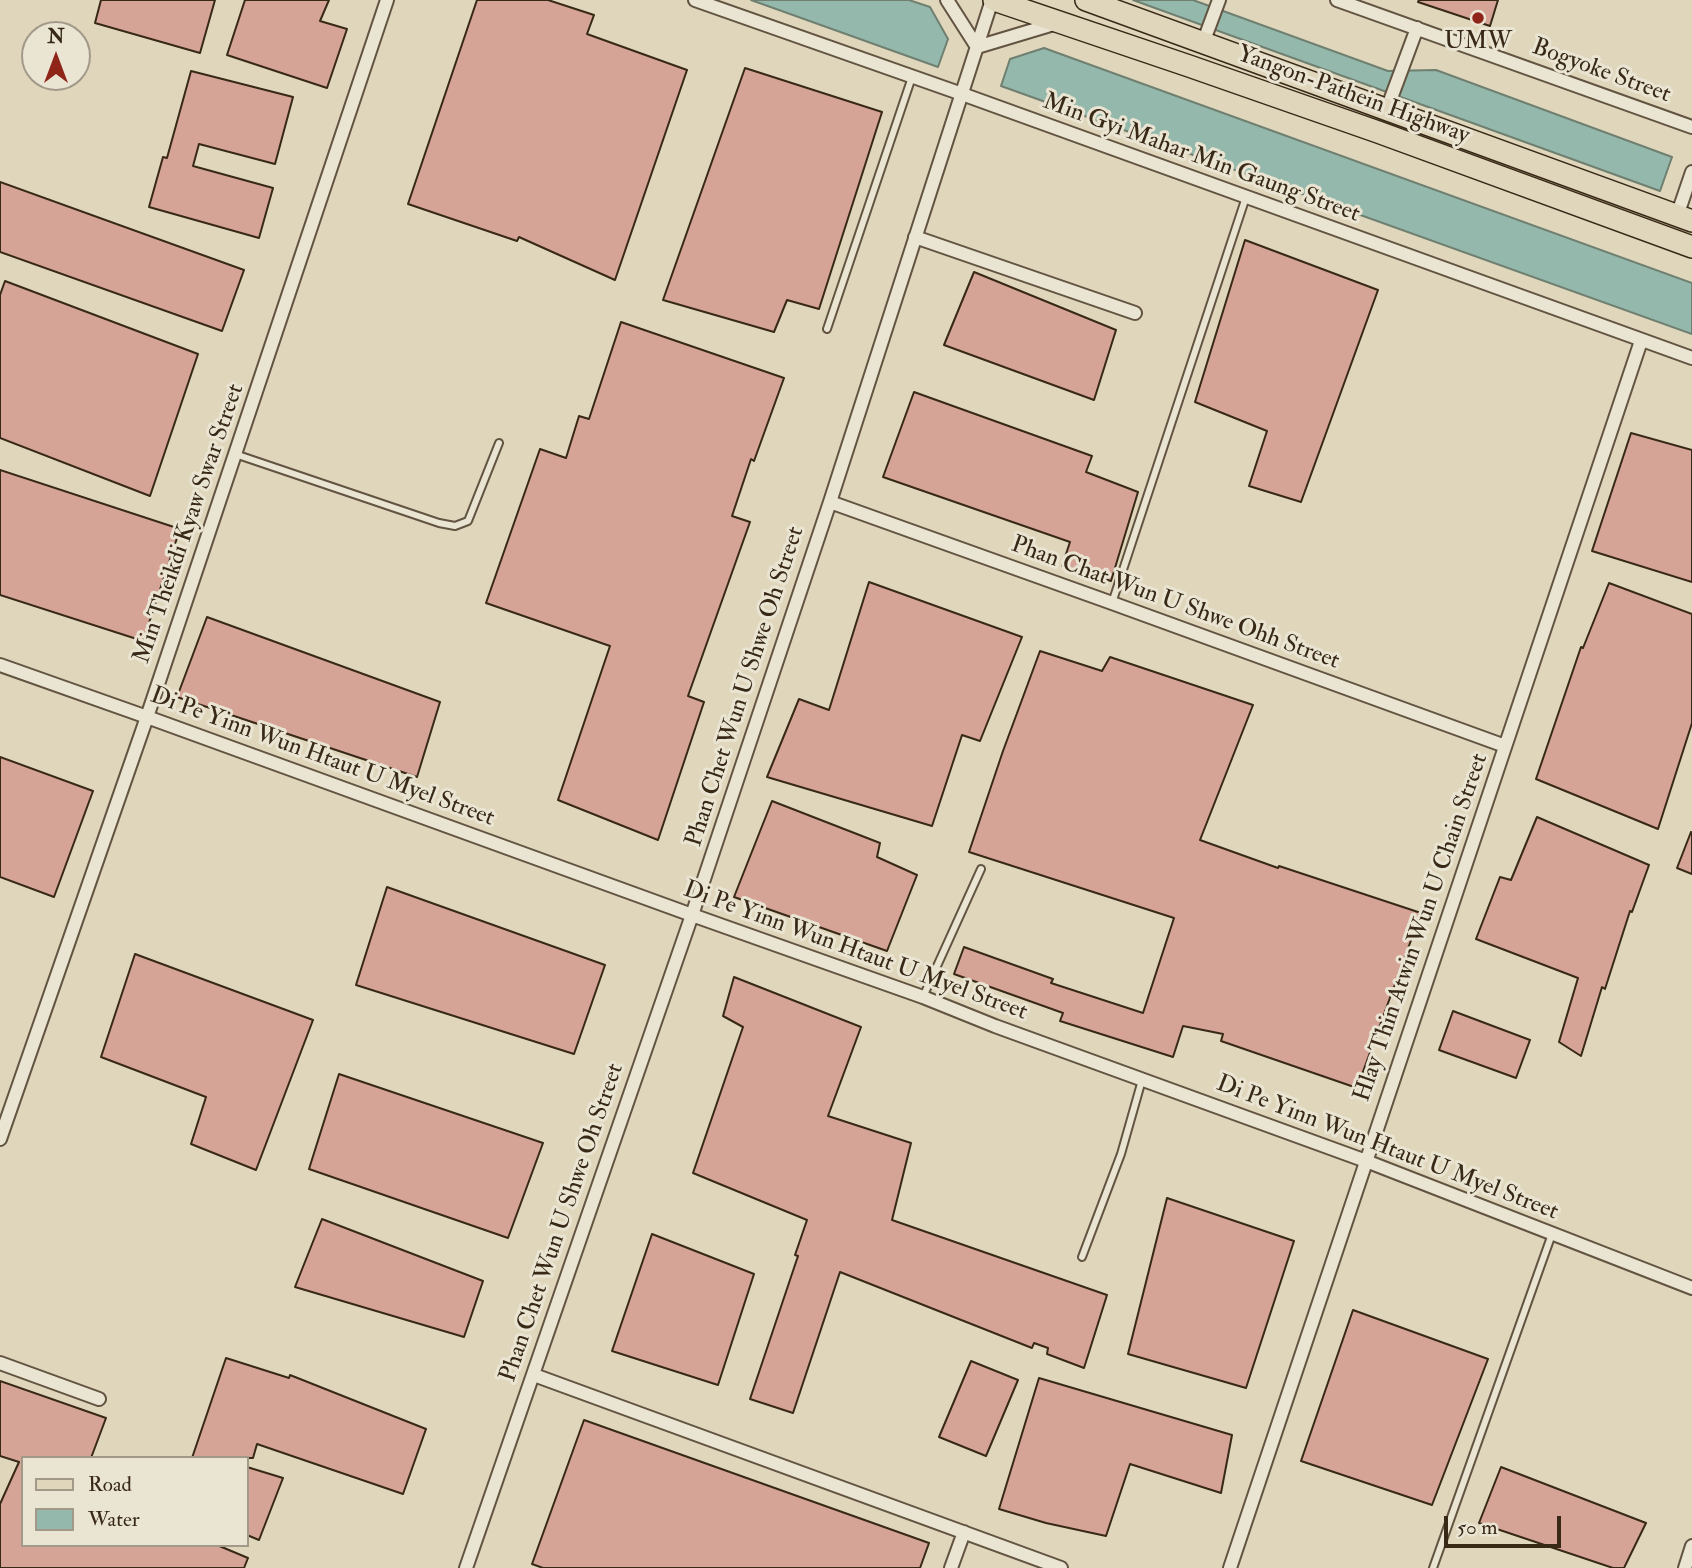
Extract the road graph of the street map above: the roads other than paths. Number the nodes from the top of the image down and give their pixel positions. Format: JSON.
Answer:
{"nodes":[{"id":1,"x":387,"y":0,"type":"edge"},
{"id":2,"x":695,"y":0,"type":"edge"},
{"id":3,"x":947,"y":0,"type":"edge"},
{"id":4,"x":993,"y":0,"type":"edge"},
{"id":5,"x":1086,"y":0,"type":"edge"},
{"id":6,"x":1219,"y":0,"type":"edge"},
{"id":7,"x":1337,"y":0,"type":"edge"},
{"id":8,"x":1060,"y":22,"type":"junction"},
{"id":9,"x":1417,"y":28,"type":"junction"},
{"id":10,"x":1204,"y":40,"type":"junction"},
{"id":11,"x":977,"y":47,"type":"junction"},
{"id":12,"x":912,"y":77,"type":"junction"},
{"id":13,"x":962,"y":94,"type":"junction"},
{"id":14,"x":1388,"y":106,"type":"junction"},
{"id":15,"x":1692,"y":127,"type":"edge"},
{"id":16,"x":1692,"y":172,"type":"edge"},
{"id":17,"x":1246,"y":197,"type":"junction"},
{"id":18,"x":1684,"y":218,"type":"edge"},
{"id":19,"x":915,"y":237,"type":"junction"},
{"id":20,"x":1692,"y":247,"type":"edge"},
{"id":21,"x":1135,"y":313,"type":"dead end"},
{"id":22,"x":827,"y":329,"type":"dead end"},
{"id":23,"x":1640,"y":341,"type":"junction"},
{"id":24,"x":1692,"y":358,"type":"edge"},
{"id":25,"x":499,"y":443,"type":"dead end"},
{"id":26,"x":235,"y":454,"type":"junction"},
{"id":27,"x":830,"y":502,"type":"junction"},
{"id":28,"x":1112,"y":603,"type":"junction"},
{"id":29,"x":0,"y":665,"type":"edge"},
{"id":30,"x":148,"y":717,"type":"junction"},
{"id":31,"x":1505,"y":746,"type":"junction"},
{"id":32,"x":981,"y":869,"type":"dead end"},
{"id":33,"x":692,"y":915,"type":"junction"},
{"id":34,"x":923,"y":997,"type":"junction"},
{"id":35,"x":1142,"y":1079,"type":"junction"},
{"id":36,"x":0,"y":1139,"type":"edge"},
{"id":37,"x":1366,"y":1161,"type":"junction"},
{"id":38,"x":1552,"y":1234,"type":"junction"},
{"id":39,"x":1082,"y":1257,"type":"dead end"},
{"id":40,"x":1692,"y":1288,"type":"edge"},
{"id":41,"x":0,"y":1363,"type":"edge"},
{"id":42,"x":534,"y":1375,"type":"junction"},
{"id":43,"x":99,"y":1399,"type":"dead end"},
{"id":44,"x":964,"y":1532,"type":"junction"},
{"id":45,"x":1692,"y":1546,"type":"edge"},
{"id":46,"x":466,"y":1568,"type":"edge"},
{"id":47,"x":951,"y":1568,"type":"edge"},
{"id":48,"x":1061,"y":1568,"type":"edge"},
{"id":49,"x":1230,"y":1568,"type":"edge"},
{"id":50,"x":1433,"y":1568,"type":"edge"},
{"id":51,"x":1685,"y":1568,"type":"edge"}],
"edges":[{"from":1,"to":26,"type":"street","name":"Min Theikdi Kyaw Swar Street"},
{"from":2,"to":12,"type":"street","name":"Min Gyi Mahar Min Gaung Street"},
{"from":3,"to":11,"type":"street"},
{"from":4,"to":8,"type":"main road","name":"Yangon-Pathein Highway"},
{"from":4,"to":11,"type":"street","name":"Phan Chet Wun U Shwe Oh Street"},
{"from":5,"to":10,"type":"main road","name":"Yangon-Pathein Highway"},
{"from":6,"to":10,"type":"street"},
{"from":7,"to":9,"type":"street","name":"Bogyoke Street"},
{"from":8,"to":11,"type":"street"},
{"from":8,"to":20,"type":"main road","name":"Yangon-Pathein Highway"},
{"from":9,"to":14,"type":"street"},
{"from":9,"to":15,"type":"street","name":"Bogyoke Street"},
{"from":10,"to":14,"type":"main road","name":"Yangon-Pathein Highway"},
{"from":11,"to":13,"type":"street","name":"Phan Chet Wun U Shwe Oh Street"},
{"from":12,"to":13,"type":"street","name":"Min Gyi Mahar Min Gaung Street"},
{"from":12,"to":22,"type":"lane"},
{"from":13,"to":17,"type":"street","name":"Min Gyi Mahar Min Gaung Street"},
{"from":13,"to":19,"type":"street","name":"Phan Chet Wun U Shwe Oh Street"},
{"from":14,"to":18,"type":"main road","name":"Yangon-Pathein Highway"},
{"from":16,"to":18,"type":"street"},
{"from":17,"to":23,"type":"street","name":"Min Gyi Mahar Min Gaung Street"},
{"from":17,"to":28,"type":"lane"},
{"from":19,"to":21,"type":"street"},
{"from":19,"to":27,"type":"street","name":"Phan Chet Wun U Shwe Oh Street"},
{"from":23,"to":24,"type":"street","name":"Min Gyi Mahar Min Gaung Street"},
{"from":23,"to":31,"type":"street","name":"Hlay Thin Atwin Wun U Chain Street"},
{"from":25,"to":26,"type":"lane"},
{"from":26,"to":30,"type":"street","name":"Min Theikdi Kyaw Swar Street"},
{"from":27,"to":28,"type":"street","name":"Phan Chat Wun U Shwe Ohh Street"},
{"from":27,"to":33,"type":"street","name":"Phan Chet Wun U Shwe Oh Street"},
{"from":28,"to":31,"type":"street","name":"Phan Chat Wun U Shwe Ohh Street"},
{"from":29,"to":30,"type":"street","name":"Di Pe Yinn Wun Htaut U Myel Street"},
{"from":30,"to":33,"type":"street","name":"Di Pe Yinn Wun Htaut U Myel Street"},
{"from":30,"to":36,"type":"street","name":"Min Theikdi Kyaw Swar Street"},
{"from":31,"to":37,"type":"street","name":"Hlay Thin Atwin Wun U Chain Street"},
{"from":32,"to":34,"type":"lane"},
{"from":33,"to":34,"type":"street","name":"Di Pe Yinn Wun Htaut U Myel Street"},
{"from":33,"to":42,"type":"street","name":"Phan Chet Wun U Shwe Oh Street"},
{"from":34,"to":35,"type":"street","name":"Di Pe Yinn Wun Htaut U Myel Street"},
{"from":35,"to":37,"type":"street","name":"Di Pe Yinn Wun Htaut U Myel Street"},
{"from":35,"to":39,"type":"lane"},
{"from":37,"to":38,"type":"street","name":"Di Pe Yinn Wun Htaut U Myel Street"},
{"from":37,"to":49,"type":"street","name":"Hlay Thin Atwin Wun U Chain Street"},
{"from":38,"to":40,"type":"street","name":"Di Pe Yinn Wun Htaut U Myel Street"},
{"from":38,"to":50,"type":"lane"},
{"from":41,"to":43,"type":"street"},
{"from":42,"to":44,"type":"street"},
{"from":42,"to":46,"type":"street","name":"Phan Chet Wun U Shwe Oh Street"},
{"from":44,"to":47,"type":"street"},
{"from":44,"to":48,"type":"street"},
{"from":45,"to":51,"type":"street"}]}
